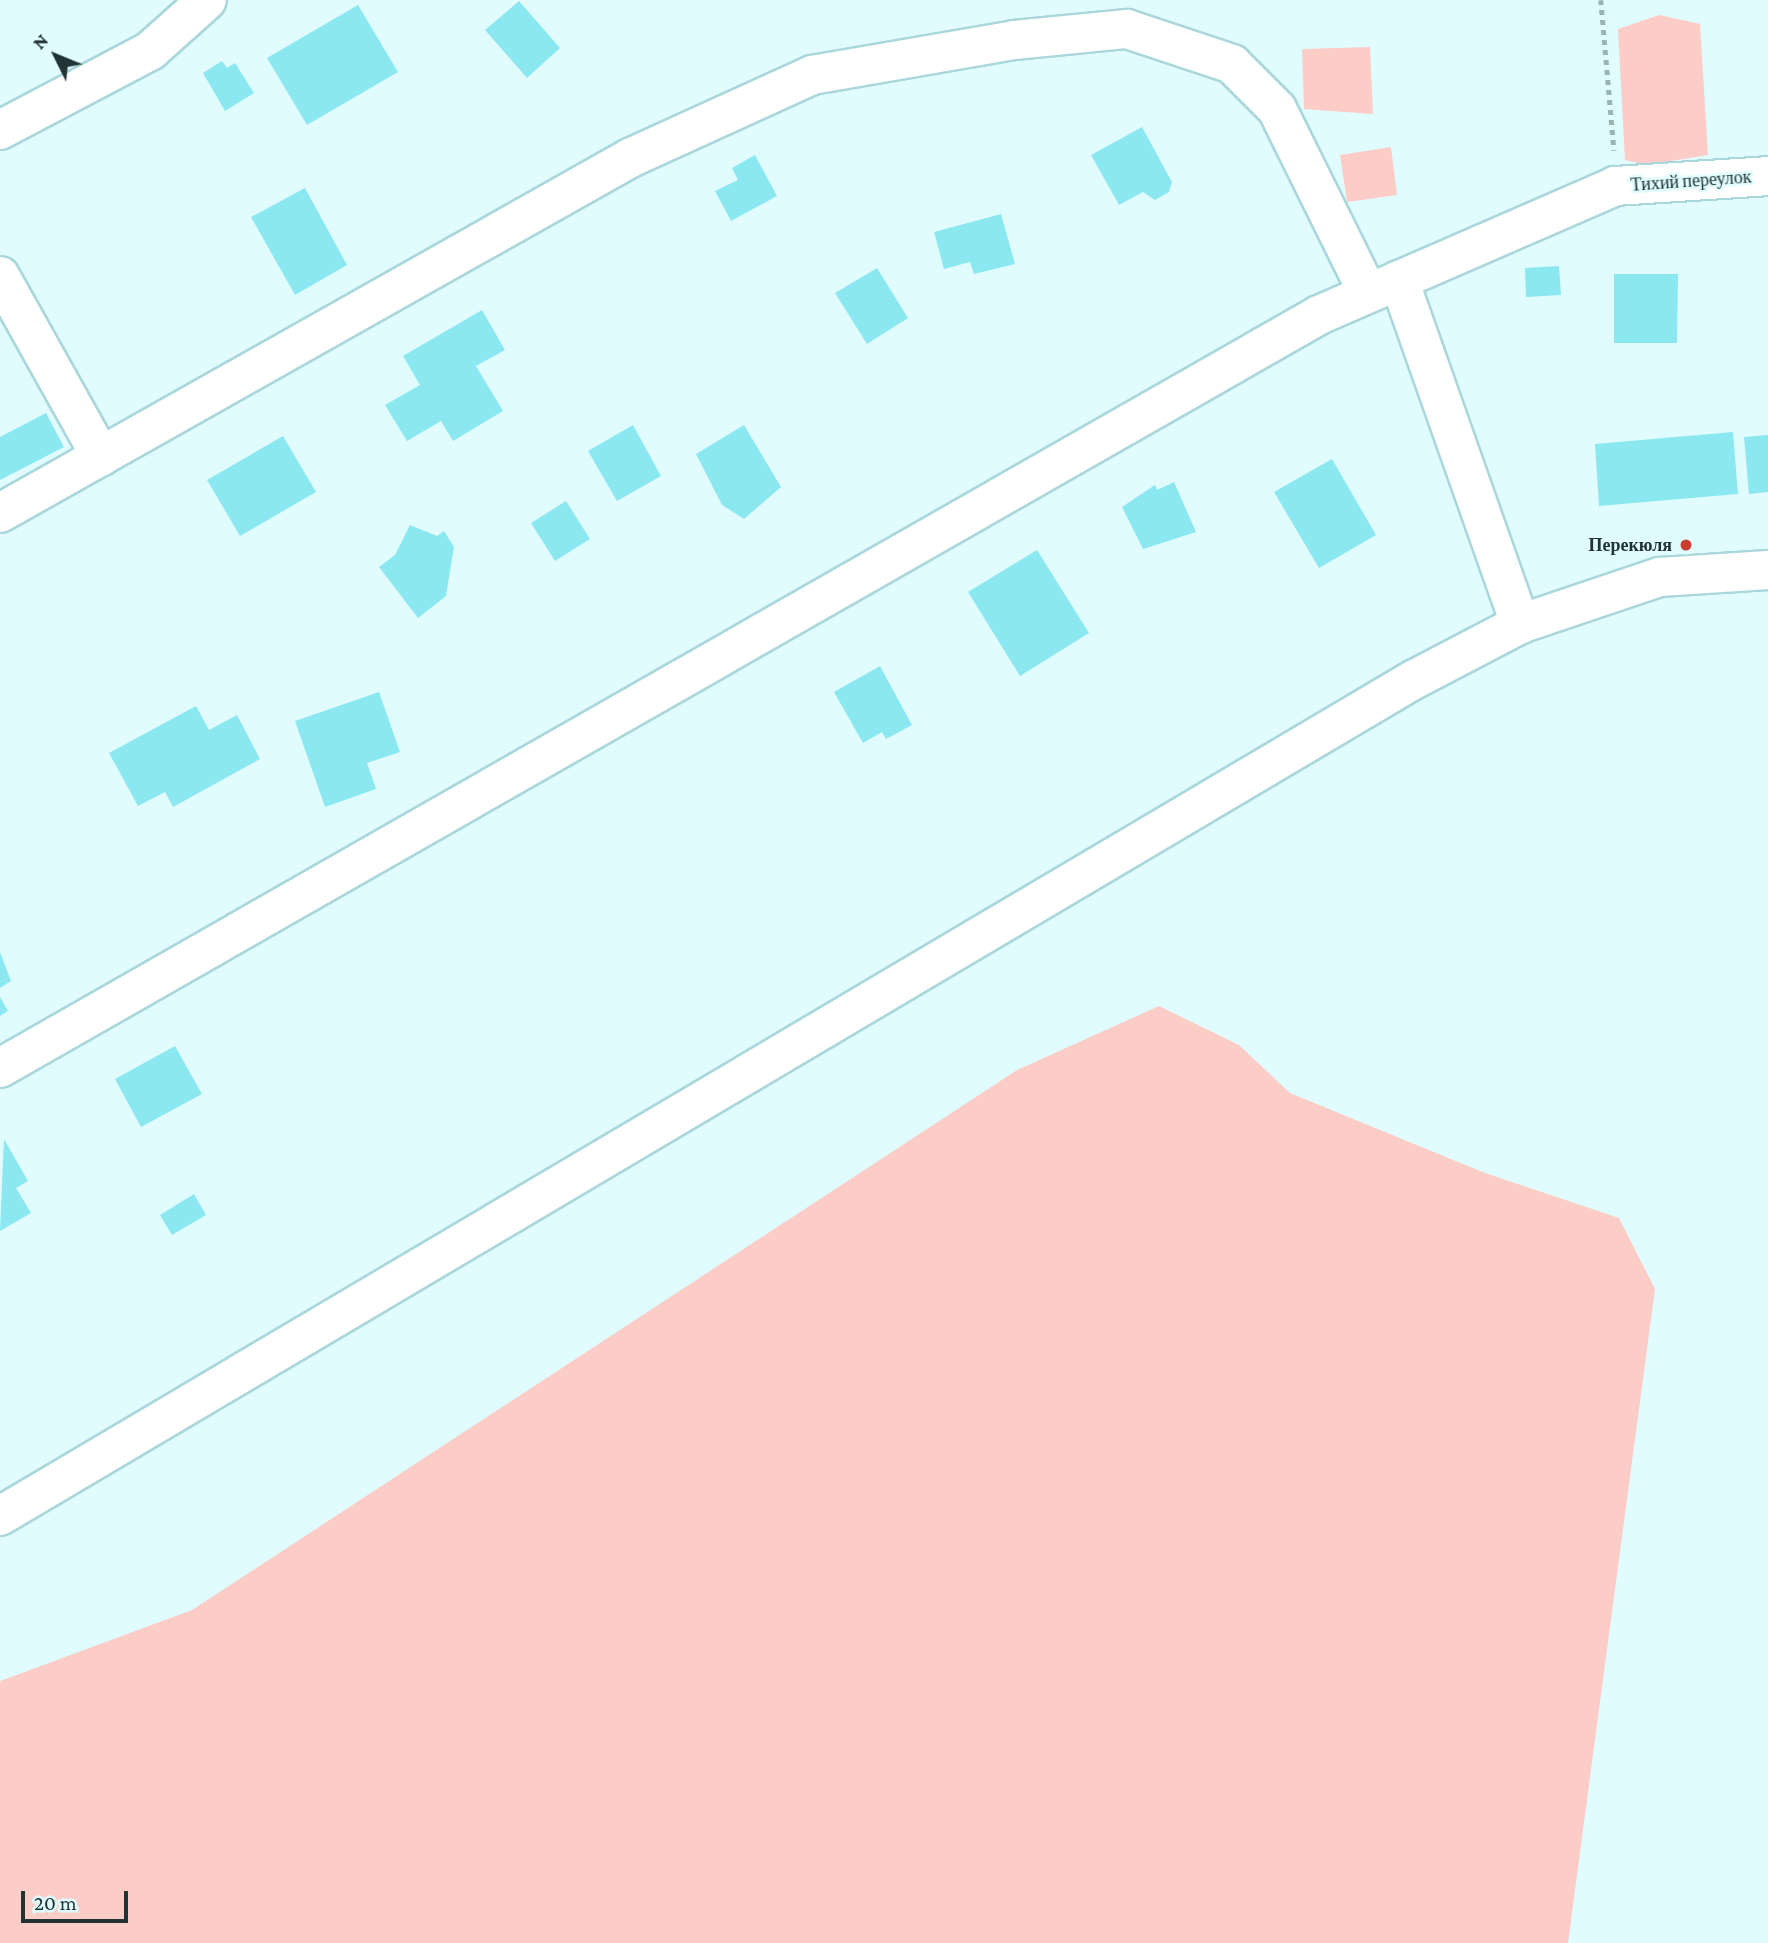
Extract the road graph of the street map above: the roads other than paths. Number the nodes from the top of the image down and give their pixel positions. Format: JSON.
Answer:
{"nodes":[{"id":1,"x":207,"y":0,"type":"edge"},
{"id":2,"x":0,"y":130,"type":"edge"},
{"id":3,"x":1768,"y":176,"type":"edge"},
{"id":4,"x":0,"y":276,"type":"edge"},
{"id":5,"x":1384,"y":287,"type":"junction"},
{"id":6,"x":101,"y":457,"type":"junction"},
{"id":7,"x":0,"y":513,"type":"edge"},
{"id":8,"x":1768,"y":569,"type":"edge"},
{"id":9,"x":1520,"y":624,"type":"junction"},
{"id":10,"x":0,"y":1068,"type":"edge"},
{"id":11,"x":0,"y":1516,"type":"edge"}],
"edges":[{"from":1,"to":2,"type":"street"},
{"from":3,"to":5,"type":"street","name":"Тихий переулок"},
{"from":4,"to":6,"type":"street"},
{"from":5,"to":6,"type":"street"},
{"from":5,"to":9,"type":"street"},
{"from":5,"to":10,"type":"street","name":"Тихий переулок"},
{"from":6,"to":7,"type":"street"},
{"from":8,"to":9,"type":"street"},
{"from":9,"to":11,"type":"street"}]}
